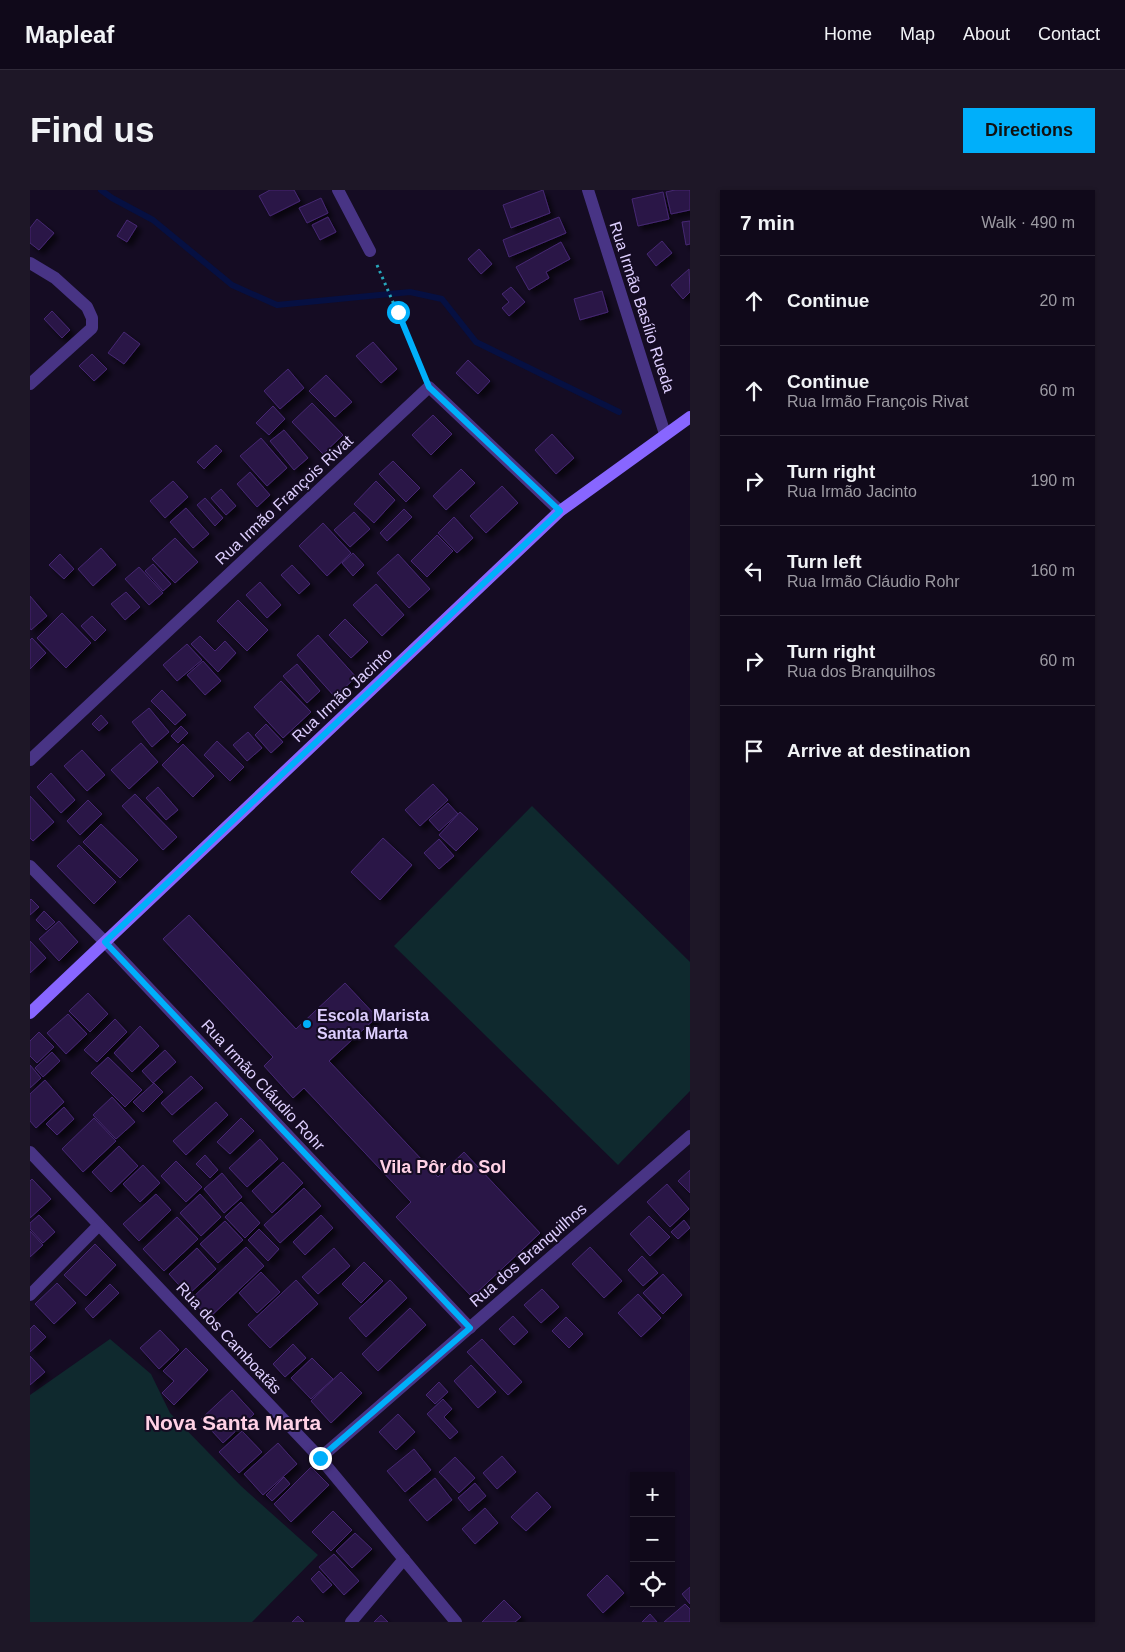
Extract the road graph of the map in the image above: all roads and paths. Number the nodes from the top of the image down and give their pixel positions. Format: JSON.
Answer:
{"nodes":[{"id":1,"x":338,"y":190,"type":"edge"},
{"id":2,"x":588,"y":190,"type":"edge"},
{"id":3,"x":370,"y":251,"type":"dead end"},
{"id":4,"x":30,"y":263,"type":"edge"},
{"id":5,"x":385,"y":282,"type":"dead end"},
{"id":6,"x":30,"y":384,"type":"edge"},
{"id":7,"x":429,"y":387,"type":"junction"},
{"id":8,"x":690,"y":416,"type":"edge"},
{"id":9,"x":665,"y":434,"type":"junction"},
{"id":10,"x":560,"y":511,"type":"junction"},
{"id":11,"x":30,"y":760,"type":"edge"},
{"id":12,"x":30,"y":866,"type":"edge"},
{"id":13,"x":105,"y":942,"type":"junction"},
{"id":14,"x":30,"y":1013,"type":"edge"},
{"id":15,"x":690,"y":1136,"type":"edge"},
{"id":16,"x":30,"y":1152,"type":"edge"},
{"id":17,"x":100,"y":1225,"type":"junction"},
{"id":18,"x":30,"y":1295,"type":"edge"},
{"id":19,"x":470,"y":1328,"type":"junction"},
{"id":20,"x":320,"y":1458,"type":"junction"},
{"id":21,"x":404,"y":1559,"type":"junction"},
{"id":22,"x":351,"y":1622,"type":"edge"},
{"id":23,"x":456,"y":1622,"type":"edge"}],
"edges":[{"from":1,"to":3,"type":"street"},
{"from":2,"to":9,"type":"street","name":"Rua Irmão Basílio Rueda"},
{"from":4,"to":6,"type":"street"},
{"from":5,"to":7,"type":"path"},
{"from":7,"to":10,"type":"street"},
{"from":7,"to":11,"type":"street","name":"Rua Irmão François Rivat"},
{"from":8,"to":9,"type":"street","name":"Rua Irmão Jacinto"},
{"from":9,"to":10,"type":"street","name":"Rua Irmão Jacinto"},
{"from":10,"to":13,"type":"street","name":"Rua Irmão Jacinto"},
{"from":12,"to":13,"type":"street","name":"Rua Irmão Cláudio Rohr"},
{"from":13,"to":14,"type":"street","name":"Rua Irmão Jacinto"},
{"from":13,"to":19,"type":"street","name":"Rua Irmão Cláudio Rohr"},
{"from":15,"to":19,"type":"street","name":"Rua dos Branquilhos"},
{"from":16,"to":17,"type":"street","name":"Rua dos Camboatãs"},
{"from":17,"to":18,"type":"street"},
{"from":17,"to":20,"type":"street","name":"Rua dos Camboatãs"},
{"from":19,"to":20,"type":"street","name":"Rua dos Branquilhos"},
{"from":20,"to":21,"type":"street","name":"Rua dos Camboatãs"},
{"from":21,"to":22,"type":"street"},
{"from":21,"to":23,"type":"street","name":"Rua dos Camboatãs"}]}
